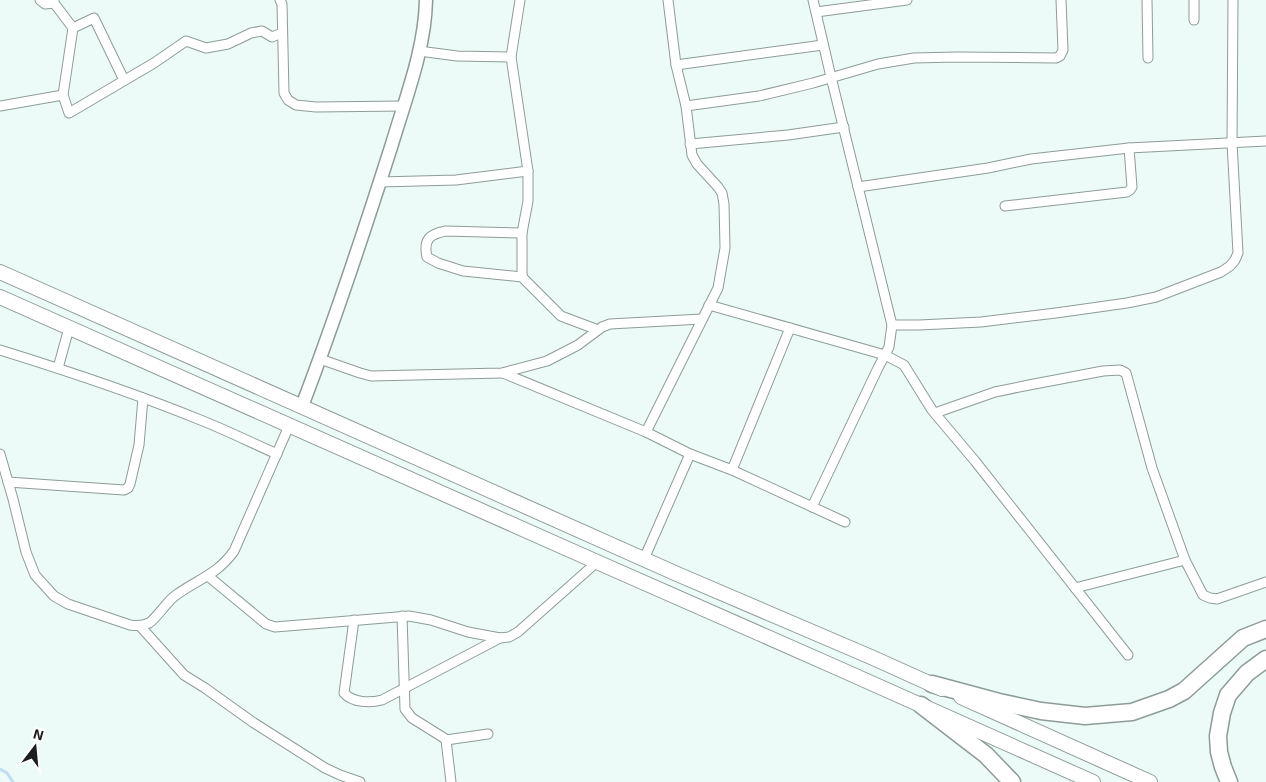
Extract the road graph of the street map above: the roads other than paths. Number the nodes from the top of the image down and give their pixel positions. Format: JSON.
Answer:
{"nodes":[{"id":1,"x":40,"y":0,"type":"edge"},
{"id":2,"x":280,"y":0,"type":"edge"},
{"id":3,"x":426,"y":0,"type":"edge"},
{"id":4,"x":520,"y":0,"type":"edge"},
{"id":5,"x":668,"y":0,"type":"edge"},
{"id":6,"x":813,"y":0,"type":"edge"},
{"id":7,"x":907,"y":0,"type":"edge"},
{"id":8,"x":1061,"y":0,"type":"edge"},
{"id":9,"x":1147,"y":0,"type":"edge"},
{"id":10,"x":1194,"y":0,"type":"edge"},
{"id":11,"x":1233,"y":0,"type":"edge"},
{"id":12,"x":54,"y":1,"type":"edge"},
{"id":13,"x":816,"y":12,"type":"junction"},
{"id":14,"x":1194,"y":20,"type":"dead end"},
{"id":15,"x":73,"y":28,"type":"junction"},
{"id":16,"x":282,"y":33,"type":"junction"},
{"id":17,"x":823,"y":45,"type":"junction"},
{"id":18,"x":419,"y":52,"type":"junction"},
{"id":19,"x":511,"y":57,"type":"junction"},
{"id":20,"x":1148,"y":58,"type":"dead end"},
{"id":21,"x":676,"y":65,"type":"junction"},
{"id":22,"x":831,"y":77,"type":"junction"},
{"id":23,"x":124,"y":80,"type":"junction"},
{"id":24,"x":63,"y":95,"type":"junction"},
{"id":25,"x":0,"y":106,"type":"edge"},
{"id":26,"x":403,"y":106,"type":"junction"},
{"id":27,"x":686,"y":106,"type":"junction"},
{"id":28,"x":844,"y":127,"type":"junction"},
{"id":29,"x":1266,"y":141,"type":"edge"},
{"id":30,"x":1232,"y":143,"type":"junction"},
{"id":31,"x":690,"y":144,"type":"junction"},
{"id":32,"x":1129,"y":148,"type":"junction"},
{"id":33,"x":528,"y":171,"type":"junction"},
{"id":34,"x":380,"y":182,"type":"junction"},
{"id":35,"x":858,"y":187,"type":"junction"},
{"id":36,"x":1005,"y":206,"type":"dead end"},
{"id":37,"x":522,"y":233,"type":"junction"},
{"id":38,"x":0,"y":272,"type":"edge"},
{"id":39,"x":522,"y":277,"type":"junction"},
{"id":40,"x":0,"y":297,"type":"edge"},
{"id":41,"x":709,"y":305,"type":"junction"},
{"id":42,"x":702,"y":319,"type":"junction"},
{"id":43,"x":892,"y":325,"type":"junction"},
{"id":44,"x":69,"y":328,"type":"junction"},
{"id":45,"x":790,"y":328,"type":"junction"},
{"id":46,"x":598,"y":330,"type":"junction"},
{"id":47,"x":0,"y":350,"type":"edge"},
{"id":48,"x":885,"y":355,"type":"junction"},
{"id":49,"x":320,"y":359,"type":"junction"},
{"id":50,"x":58,"y":368,"type":"junction"},
{"id":51,"x":502,"y":373,"type":"junction"},
{"id":52,"x":142,"y":398,"type":"junction"},
{"id":53,"x":302,"y":406,"type":"junction"},
{"id":54,"x":935,"y":413,"type":"junction"},
{"id":55,"x":289,"y":426,"type":"junction"},
{"id":56,"x":646,"y":432,"type":"junction"},
{"id":57,"x":0,"y":454,"type":"edge"},
{"id":58,"x":276,"y":454,"type":"junction"},
{"id":59,"x":690,"y":454,"type":"junction"},
{"id":60,"x":732,"y":470,"type":"junction"},
{"id":61,"x":8,"y":482,"type":"junction"},
{"id":62,"x":812,"y":507,"type":"junction"},
{"id":63,"x":845,"y":522,"type":"dead end"},
{"id":64,"x":644,"y":559,"type":"junction"},
{"id":65,"x":1185,"y":560,"type":"junction"},
{"id":66,"x":597,"y":562,"type":"junction"},
{"id":67,"x":208,"y":576,"type":"junction"},
{"id":68,"x":1266,"y":582,"type":"edge"},
{"id":69,"x":1075,"y":588,"type":"junction"},
{"id":70,"x":402,"y":616,"type":"junction"},
{"id":71,"x":354,"y":620,"type":"junction"},
{"id":72,"x":140,"y":626,"type":"junction"},
{"id":73,"x":1266,"y":628,"type":"edge"},
{"id":74,"x":500,"y":638,"type":"junction"},
{"id":75,"x":1128,"y":655,"type":"dead end"},
{"id":76,"x":1266,"y":660,"type":"edge"},
{"id":77,"x":932,"y":684,"type":"junction"},
{"id":78,"x":405,"y":688,"type":"junction"},
{"id":79,"x":921,"y":705,"type":"junction"},
{"id":80,"x":488,"y":734,"type":"dead end"},
{"id":81,"x":446,"y":740,"type":"junction"},
{"id":82,"x":360,"y":782,"type":"edge"},
{"id":83,"x":451,"y":782,"type":"edge"},
{"id":84,"x":1012,"y":782,"type":"edge"},
{"id":85,"x":1093,"y":782,"type":"edge"},
{"id":86,"x":1150,"y":782,"type":"edge"},
{"id":87,"x":1229,"y":782,"type":"edge"}],
"edges":[{"from":1,"to":12,"type":"street"},
{"from":2,"to":16,"type":"street"},
{"from":3,"to":18,"type":"street"},
{"from":4,"to":19,"type":"street"},
{"from":5,"to":21,"type":"street"},
{"from":6,"to":13,"type":"street"},
{"from":7,"to":13,"type":"street"},
{"from":8,"to":22,"type":"street"},
{"from":9,"to":20,"type":"street"},
{"from":10,"to":14,"type":"street"},
{"from":11,"to":30,"type":"street"},
{"from":12,"to":15,"type":"street"},
{"from":13,"to":17,"type":"street"},
{"from":15,"to":23,"type":"street"},
{"from":15,"to":24,"type":"street"},
{"from":16,"to":23,"type":"street"},
{"from":16,"to":26,"type":"street"},
{"from":17,"to":21,"type":"street"},
{"from":17,"to":22,"type":"street"},
{"from":18,"to":19,"type":"street"},
{"from":18,"to":26,"type":"street"},
{"from":19,"to":33,"type":"street"},
{"from":21,"to":27,"type":"street"},
{"from":22,"to":27,"type":"street"},
{"from":22,"to":28,"type":"street"},
{"from":23,"to":24,"type":"street"},
{"from":24,"to":25,"type":"street"},
{"from":26,"to":34,"type":"street"},
{"from":27,"to":31,"type":"street"},
{"from":28,"to":31,"type":"street"},
{"from":28,"to":35,"type":"street"},
{"from":29,"to":30,"type":"street"},
{"from":30,"to":32,"type":"street"},
{"from":30,"to":43,"type":"street"},
{"from":31,"to":41,"type":"street"},
{"from":32,"to":35,"type":"street"},
{"from":32,"to":36,"type":"street"},
{"from":33,"to":34,"type":"street"},
{"from":33,"to":37,"type":"street"},
{"from":34,"to":49,"type":"street"},
{"from":35,"to":43,"type":"street"},
{"from":37,"to":39,"type":"street"},
{"from":37,"to":39,"type":"street"},
{"from":38,"to":53,"type":"main road"},
{"from":39,"to":46,"type":"street"},
{"from":40,"to":44,"type":"main road"},
{"from":41,"to":42,"type":"street"},
{"from":41,"to":45,"type":"street"},
{"from":42,"to":46,"type":"street"},
{"from":42,"to":56,"type":"street"},
{"from":43,"to":48,"type":"street"},
{"from":44,"to":50,"type":"street"},
{"from":44,"to":55,"type":"main road"},
{"from":45,"to":48,"type":"street"},
{"from":45,"to":60,"type":"street"},
{"from":46,"to":51,"type":"street"},
{"from":47,"to":50,"type":"street"},
{"from":48,"to":54,"type":"street"},
{"from":48,"to":62,"type":"street"},
{"from":49,"to":51,"type":"street"},
{"from":49,"to":53,"type":"street"},
{"from":50,"to":52,"type":"street"},
{"from":51,"to":56,"type":"street"},
{"from":52,"to":58,"type":"street"},
{"from":52,"to":61,"type":"street"},
{"from":53,"to":64,"type":"main road"},
{"from":54,"to":65,"type":"street"},
{"from":54,"to":69,"type":"street"},
{"from":55,"to":58,"type":"street"},
{"from":55,"to":66,"type":"main road"},
{"from":56,"to":59,"type":"street"},
{"from":57,"to":61,"type":"street"},
{"from":58,"to":67,"type":"street"},
{"from":59,"to":60,"type":"street"},
{"from":59,"to":64,"type":"street"},
{"from":60,"to":62,"type":"street"},
{"from":61,"to":72,"type":"street"},
{"from":62,"to":63,"type":"street"},
{"from":64,"to":77,"type":"main road"},
{"from":65,"to":68,"type":"street"},
{"from":65,"to":69,"type":"street"},
{"from":66,"to":74,"type":"street"},
{"from":66,"to":79,"type":"main road"},
{"from":67,"to":71,"type":"street"},
{"from":67,"to":72,"type":"street"},
{"from":69,"to":75,"type":"street"},
{"from":70,"to":71,"type":"street"},
{"from":70,"to":74,"type":"street"},
{"from":70,"to":78,"type":"street"},
{"from":71,"to":78,"type":"street"},
{"from":72,"to":82,"type":"street"},
{"from":73,"to":77,"type":"highway"},
{"from":74,"to":78,"type":"street"},
{"from":76,"to":87,"type":"highway"},
{"from":77,"to":86,"type":"main road"},
{"from":78,"to":81,"type":"street"},
{"from":79,"to":84,"type":"highway"},
{"from":79,"to":85,"type":"main road"},
{"from":80,"to":81,"type":"street"},
{"from":81,"to":83,"type":"street"}]}
